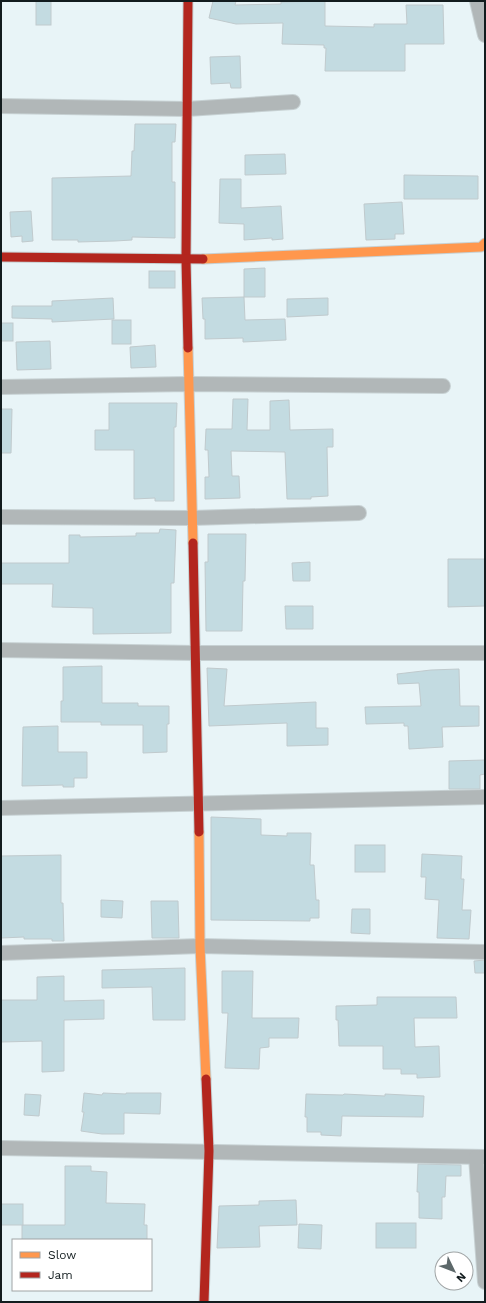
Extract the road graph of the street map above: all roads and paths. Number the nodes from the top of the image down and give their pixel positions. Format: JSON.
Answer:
{"nodes":[{"id":1,"x":188,"y":1,"type":"edge"},
{"id":2,"x":477,"y":1,"type":"edge"},
{"id":3,"x":485,"y":35,"type":"edge"},
{"id":4,"x":293,"y":102,"type":"dead end"},
{"id":5,"x":1,"y":106,"type":"edge"},
{"id":6,"x":187,"y":109,"type":"junction"},
{"id":7,"x":485,"y":243,"type":"edge"},
{"id":8,"x":1,"y":257,"type":"edge"},
{"id":9,"x":186,"y":260,"type":"junction"},
{"id":10,"x":189,"y":384,"type":"junction"},
{"id":11,"x":443,"y":386,"type":"dead end"},
{"id":12,"x":1,"y":387,"type":"edge"},
{"id":13,"x":359,"y":513,"type":"dead end"},
{"id":14,"x":1,"y":517,"type":"edge"},
{"id":15,"x":192,"y":518,"type":"junction"},
{"id":16,"x":1,"y":650,"type":"edge"},
{"id":17,"x":195,"y":653,"type":"junction"},
{"id":18,"x":485,"y":653,"type":"edge"},
{"id":19,"x":485,"y":797,"type":"edge"},
{"id":20,"x":199,"y":805,"type":"junction"},
{"id":21,"x":1,"y":808,"type":"edge"},
{"id":22,"x":200,"y":946,"type":"junction"},
{"id":23,"x":485,"y":952,"type":"edge"},
{"id":24,"x":1,"y":953,"type":"edge"},
{"id":25,"x":1,"y":1148,"type":"edge"},
{"id":26,"x":209,"y":1151,"type":"junction"},
{"id":27,"x":481,"y":1157,"type":"edge"},
{"id":28,"x":485,"y":1282,"type":"edge"},
{"id":29,"x":204,"y":1302,"type":"edge"}],
"edges":[{"from":1,"to":6,"type":"street"},
{"from":2,"to":3,"type":"street"},
{"from":4,"to":6,"type":"street"},
{"from":5,"to":6,"type":"street"},
{"from":6,"to":9,"type":"street"},
{"from":7,"to":9,"type":"street"},
{"from":8,"to":9,"type":"street"},
{"from":9,"to":10,"type":"street"},
{"from":10,"to":11,"type":"street"},
{"from":10,"to":12,"type":"street"},
{"from":10,"to":15,"type":"street"},
{"from":13,"to":15,"type":"street"},
{"from":14,"to":15,"type":"street"},
{"from":15,"to":17,"type":"street"},
{"from":16,"to":17,"type":"street"},
{"from":17,"to":18,"type":"street"},
{"from":17,"to":20,"type":"street"},
{"from":19,"to":20,"type":"street"},
{"from":20,"to":21,"type":"street"},
{"from":20,"to":22,"type":"street"},
{"from":22,"to":23,"type":"street"},
{"from":22,"to":24,"type":"street"},
{"from":22,"to":26,"type":"street"},
{"from":25,"to":26,"type":"street"},
{"from":26,"to":27,"type":"street"},
{"from":26,"to":29,"type":"street"},
{"from":27,"to":28,"type":"street"}]}
